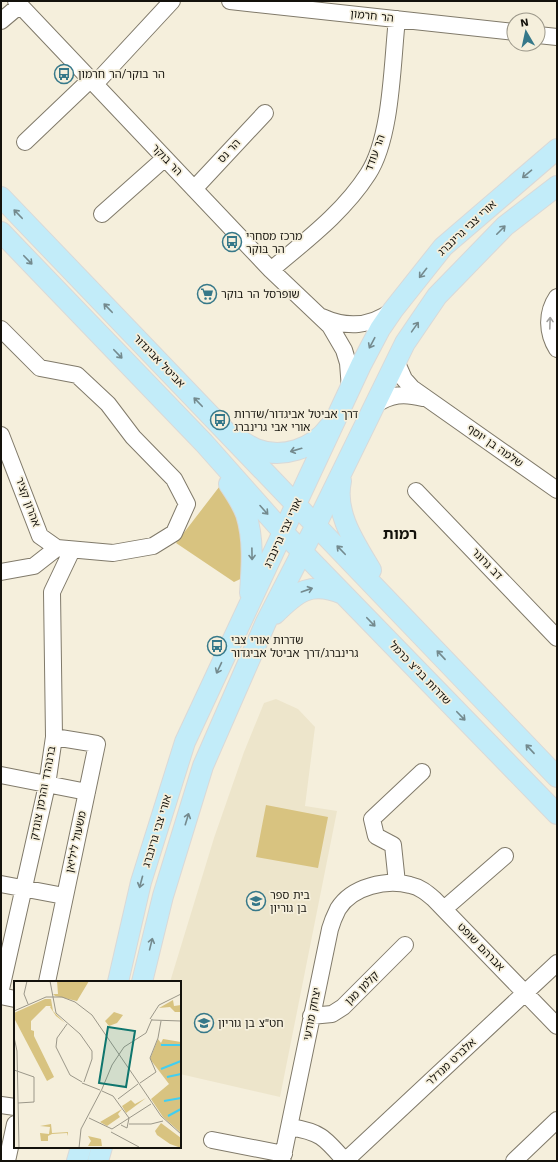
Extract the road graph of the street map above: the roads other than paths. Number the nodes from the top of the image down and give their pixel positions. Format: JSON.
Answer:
{"nodes":[{"id":1,"x":172,"y":1,"type":"edge"},
{"id":2,"x":230,"y":1,"type":"edge"},
{"id":3,"x":18,"y":3,"type":"edge"},
{"id":4,"x":397,"y":19,"type":"junction"},
{"id":5,"x":1,"y":21,"type":"edge"},
{"id":6,"x":506,"y":31,"type":"edge"},
{"id":7,"x":546,"y":36,"type":"edge"},
{"id":8,"x":557,"y":37,"type":"edge"},
{"id":9,"x":92,"y":82,"type":"junction"},
{"id":10,"x":265,"y":113,"type":"dead end"},
{"id":11,"x":25,"y":142,"type":"dead end"},
{"id":12,"x":557,"y":149,"type":"edge"},
{"id":13,"x":165,"y":158,"type":"junction"},
{"id":14,"x":557,"y":186,"type":"edge"},
{"id":15,"x":194,"y":189,"type":"junction"},
{"id":16,"x":1,"y":197,"type":"edge"},
{"id":17,"x":102,"y":214,"type":"dead end"},
{"id":18,"x":1,"y":232,"type":"edge"},
{"id":19,"x":271,"y":270,"type":"junction"},
{"id":20,"x":557,"y":297,"type":"edge"},
{"id":21,"x":393,"y":310,"type":"junction"},
{"id":22,"x":321,"y":317,"type":"junction"},
{"id":23,"x":3,"y":334,"type":"edge"},
{"id":24,"x":557,"y":349,"type":"edge"},
{"id":25,"x":396,"y":361,"type":"junction"},
{"id":26,"x":346,"y":397,"type":"junction"},
{"id":27,"x":432,"y":402,"type":"junction"},
{"id":28,"x":375,"y":405,"type":"junction"},
{"id":29,"x":225,"y":430,"type":"junction"},
{"id":30,"x":1,"y":435,"type":"edge"},
{"id":31,"x":204,"y":443,"type":"junction"},
{"id":32,"x":345,"y":467,"type":"junction"},
{"id":33,"x":557,"y":490,"type":"edge"},
{"id":34,"x":416,"y":491,"type":"dead end"},
{"id":35,"x":297,"y":504,"type":"junction"},
{"id":36,"x":316,"y":525,"type":"junction"},
{"id":37,"x":283,"y":532,"type":"junction"},
{"id":38,"x":64,"y":549,"type":"junction"},
{"id":39,"x":302,"y":551,"type":"junction"},
{"id":40,"x":1,"y":572,"type":"edge"},
{"id":41,"x":344,"y":594,"type":"junction"},
{"id":42,"x":388,"y":599,"type":"junction"},
{"id":43,"x":250,"y":603,"type":"junction"},
{"id":44,"x":266,"y":622,"type":"junction"},
{"id":45,"x":557,"y":638,"type":"edge"},
{"id":46,"x":54,"y":737,"type":"junction"},
{"id":47,"x":422,"y":772,"type":"dead end"},
{"id":48,"x":1,"y":775,"type":"edge"},
{"id":49,"x":557,"y":777,"type":"edge"},
{"id":50,"x":47,"y":785,"type":"junction"},
{"id":51,"x":87,"y":792,"type":"junction"},
{"id":52,"x":557,"y":814,"type":"edge"},
{"id":53,"x":504,"y":856,"type":"dead end"},
{"id":54,"x":397,"y":883,"type":"junction"},
{"id":55,"x":1,"y":884,"type":"edge"},
{"id":56,"x":370,"y":886,"type":"joint"},
{"id":57,"x":24,"y":888,"type":"junction"},
{"id":58,"x":64,"y":896,"type":"junction"},
{"id":59,"x":444,"y":909,"type":"junction"},
{"id":60,"x":405,"y":945,"type":"dead end"},
{"id":61,"x":557,"y":962,"type":"edge"},
{"id":62,"x":47,"y":981,"type":"edge"},
{"id":63,"x":118,"y":981,"type":"edge"},
{"id":64,"x":142,"y":981,"type":"edge"},
{"id":65,"x":1,"y":989,"type":"edge"},
{"id":66,"x":525,"y":992,"type":"junction"},
{"id":67,"x":1,"y":996,"type":"edge"},
{"id":68,"x":14,"y":999,"type":"edge"},
{"id":69,"x":311,"y":1016,"type":"junction"},
{"id":70,"x":557,"y":1026,"type":"edge"},
{"id":71,"x":1,"y":1105,"type":"edge"},
{"id":72,"x":14,"y":1107,"type":"edge"},
{"id":73,"x":557,"y":1120,"type":"edge"},
{"id":74,"x":290,"y":1127,"type":"junction"},
{"id":75,"x":14,"y":1129,"type":"edge"},
{"id":76,"x":212,"y":1140,"type":"dead end"},
{"id":77,"x":80,"y":1148,"type":"edge"},
{"id":78,"x":102,"y":1148,"type":"edge"},
{"id":79,"x":283,"y":1157,"type":"edge"},
{"id":80,"x":7,"y":1161,"type":"edge"},
{"id":81,"x":77,"y":1161,"type":"edge"},
{"id":82,"x":98,"y":1161,"type":"edge"},
{"id":83,"x":345,"y":1161,"type":"edge"},
{"id":84,"x":514,"y":1161,"type":"edge"}],
"edges":[{"from":1,"to":9,"type":"street"},
{"from":2,"to":4,"type":"street","name":"הר חרמון"},
{"from":3,"to":5,"type":"street"},
{"from":3,"to":9,"type":"street","name":"הר בוקר"},
{"from":4,"to":6,"type":"street","name":"הר חרמון"},
{"from":4,"to":19,"type":"street","name":"הר עודד"},
{"from":7,"to":8,"type":"street"},
{"from":9,"to":11,"type":"street"},
{"from":9,"to":13,"type":"street","name":"הר בוקר"},
{"from":10,"to":15,"type":"street","name":"הר נס"},
{"from":12,"to":21,"type":"main road","name":"אורי צבי גרינברג","one_way":true},
{"from":13,"to":15,"type":"street","name":"הר בוקר"},
{"from":13,"to":17,"type":"street"},
{"from":25,"to":14,"type":"main road","one_way":true},
{"from":15,"to":19,"type":"street","name":"הר בוקר"},
{"from":29,"to":16,"type":"main road","name":"אביטל אביגדור","one_way":true},
{"from":18,"to":31,"type":"main road","one_way":true},
{"from":19,"to":22,"type":"street","name":"הר בוקר"},
{"from":24,"to":20,"type":"street","one_way":true},
{"from":21,"to":22,"type":"street","name":"הר בוקר"},
{"from":21,"to":26,"type":"main road","name":"אורי צבי גרינברג","one_way":true},
{"from":22,"to":26,"type":"street","name":"הר בוקר"},
{"from":23,"to":38,"type":"street"},
{"from":25,"to":27,"type":"street","name":"שלמה בן יוסף"},
{"from":25,"to":28,"type":"main road"},
{"from":26,"to":29,"type":"main road","one_way":true},
{"from":26,"to":35,"type":"main road","name":"אורי צבי גרינברג"},
{"from":27,"to":28,"type":"street","name":"שלמה בן יוסף"},
{"from":27,"to":33,"type":"street","name":"שלמה בן יוסף"},
{"from":28,"to":32,"type":"main road"},
{"from":29,"to":35,"type":"main road","name":"אביטל אביגדור"},
{"from":30,"to":38,"type":"street","name":"אהרון קציר"},
{"from":31,"to":37,"type":"main road","one_way":true},
{"from":31,"to":43,"type":"main road","one_way":true},
{"from":32,"to":36,"type":"main road"},
{"from":32,"to":42,"type":"main road"},
{"from":34,"to":45,"type":"street","name":"דב גרונר"},
{"from":35,"to":36,"type":"main road","name":"אביטל אביגדור"},
{"from":35,"to":37,"type":"main road","name":"אורי צבי גרינברג"},
{"from":36,"to":39,"type":"main road"},
{"from":42,"to":36,"type":"main road","one_way":true},
{"from":37,"to":39,"type":"main road","name":"שדרות בנ\"צ כרמל"},
{"from":37,"to":43,"type":"main road","name":"אורי צבי גרינברג"},
{"from":38,"to":40,"type":"street"},
{"from":38,"to":46,"type":"street","name":"ברנהרד והרמן צונדק"},
{"from":39,"to":41,"type":"main road","name":"שדרות בנ\"צ כרמל"},
{"from":39,"to":44,"type":"main road"},
{"from":44,"to":41,"type":"main road","one_way":true},
{"from":41,"to":52,"type":"main road","name":"שדרות בנ\"צ כרמל","one_way":true},
{"from":49,"to":42,"type":"main road","one_way":true},
{"from":43,"to":63,"type":"main road","name":"אורי צבי גרינברג","one_way":true},
{"from":64,"to":44,"type":"main road","one_way":true},
{"from":46,"to":50,"type":"street","name":"ברנהרד והרמן צונדק"},
{"from":46,"to":51,"type":"street","name":"משעול ליליאן"},
{"from":47,"to":54,"type":"street"},
{"from":48,"to":50,"type":"street"},
{"from":50,"to":51,"type":"street"},
{"from":50,"to":57,"type":"street","name":"ברנהרד והרמן צונדק"},
{"from":51,"to":58,"type":"street","name":"משעול ליליאן"},
{"from":53,"to":59,"type":"street"},
{"from":54,"to":56,"type":"street","name":"אברהם שופט"},
{"from":54,"to":59,"type":"street","name":"אברהם שופט"},
{"from":55,"to":57,"type":"street"},
{"from":56,"to":69,"type":"street","name":"יצחק מודעי"},
{"from":57,"to":58,"type":"street"},
{"from":57,"to":65,"type":"street","name":"ברנהרד והרמן צונדק"},
{"from":58,"to":62,"type":"street","name":"משעול ליליאן"},
{"from":59,"to":66,"type":"street","name":"אברהם שופט"},
{"from":60,"to":69,"type":"street","name":"קלמן מגן"},
{"from":61,"to":66,"type":"street","name":"אלברט מנדלר"},
{"from":66,"to":70,"type":"street","name":"אברהם שופט"},
{"from":66,"to":83,"type":"street","name":"אלברט מנדלר"},
{"from":67,"to":68,"type":"street"},
{"from":69,"to":74,"type":"street","name":"יצחק מודעי"},
{"from":71,"to":72,"type":"street"},
{"from":73,"to":84,"type":"street"},
{"from":74,"to":79,"type":"street","name":"יצחק מודעי"},
{"from":74,"to":83,"type":"street"},
{"from":75,"to":80,"type":"street"},
{"from":76,"to":79,"type":"street"},
{"from":77,"to":81,"type":"main road"},
{"from":78,"to":82,"type":"main road"}]}
